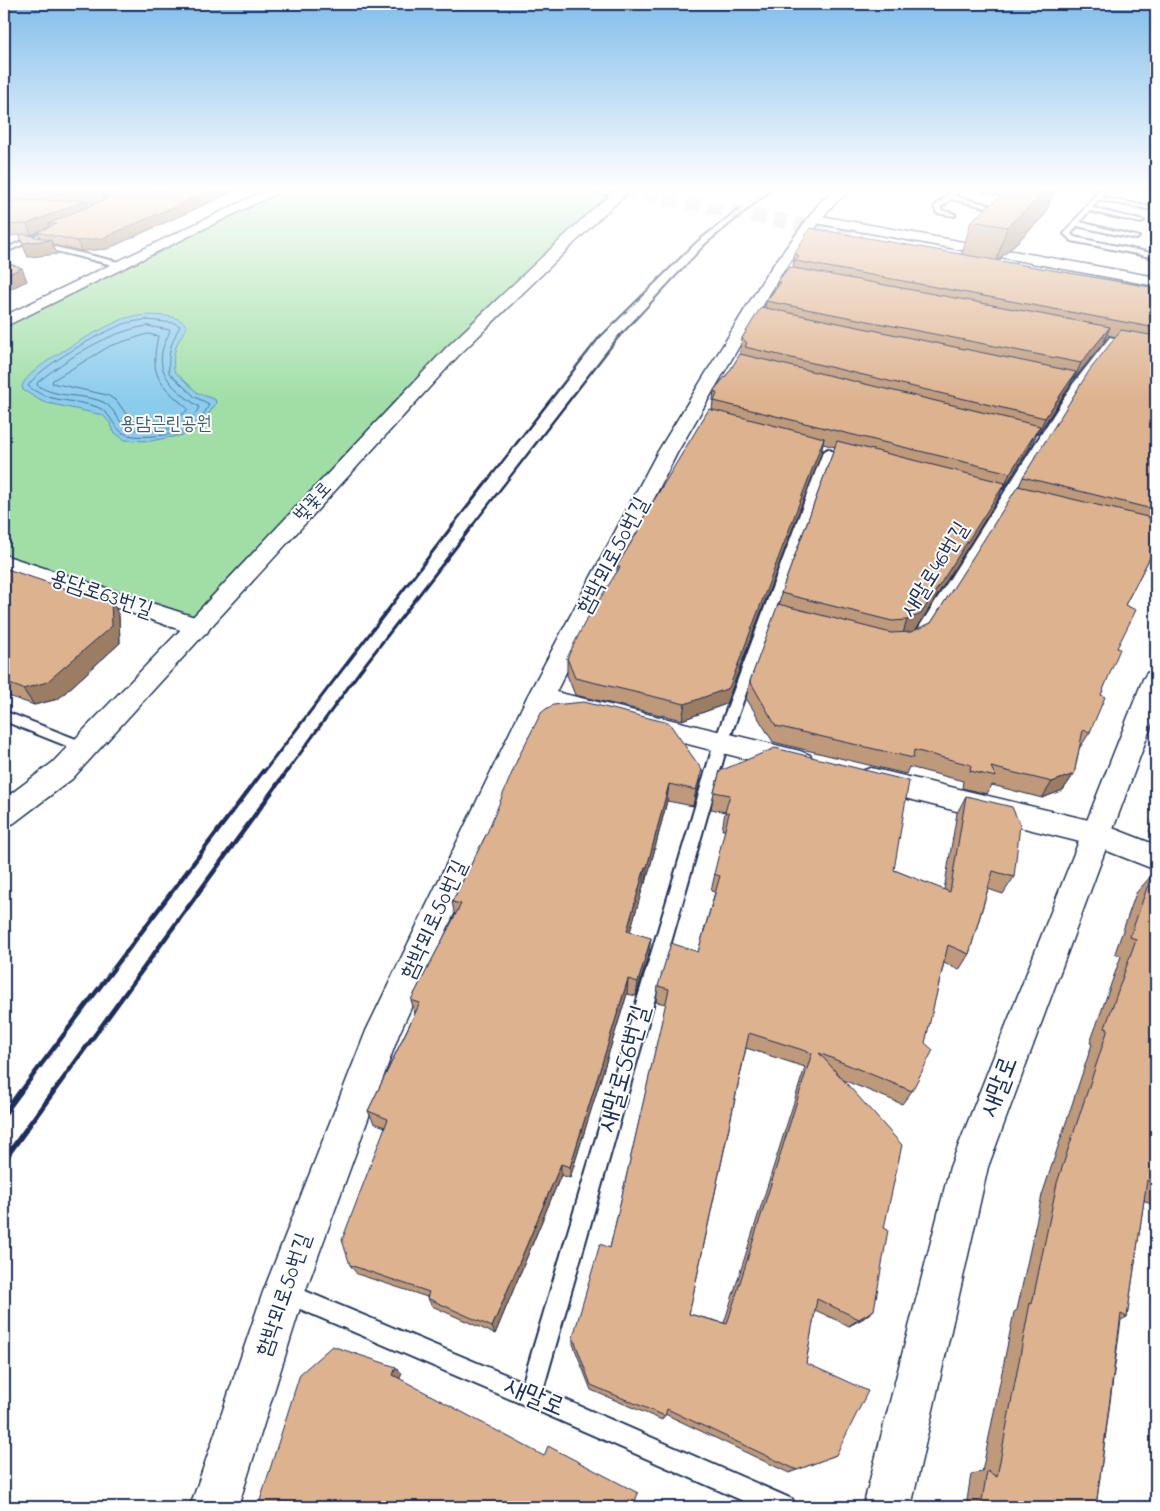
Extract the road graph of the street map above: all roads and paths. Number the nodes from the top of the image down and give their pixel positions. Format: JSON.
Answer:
{"nodes":[{"id":1,"x":102,"y":261,"type":"edge"},
{"id":2,"x":129,"y":261,"type":"edge"},
{"id":3,"x":549,"y":261,"type":"edge"},
{"id":4,"x":790,"y":261,"type":"edge"},
{"id":5,"x":983,"y":261,"type":"edge"},
{"id":6,"x":1015,"y":261,"type":"edge"},
{"id":7,"x":120,"y":265,"type":"junction"},
{"id":8,"x":1156,"y":282,"type":"edge"},
{"id":9,"x":1153,"y":294,"type":"edge"},
{"id":10,"x":4,"y":322,"type":"edge"},
{"id":11,"x":1112,"y":339,"type":"edge"},
{"id":12,"x":828,"y":452,"type":"dead end"},
{"id":13,"x":4,"y":562,"type":"edge"},
{"id":14,"x":198,"y":627,"type":"junction"},
{"id":15,"x":904,"y":643,"type":"edge"},
{"id":16,"x":1156,"y":679,"type":"edge"},
{"id":17,"x":540,"y":697,"type":"junction"},
{"id":18,"x":4,"y":716,"type":"edge"},
{"id":19,"x":721,"y":742,"type":"junction"},
{"id":20,"x":84,"y":748,"type":"junction"},
{"id":21,"x":4,"y":815,"type":"edge"},
{"id":22,"x":1097,"y":834,"type":"junction"},
{"id":23,"x":1156,"y":858,"type":"edge"},
{"id":24,"x":284,"y":1292,"type":"junction"},
{"id":25,"x":530,"y":1396,"type":"junction"},
{"id":26,"x":214,"y":1507,"type":"edge"},
{"id":27,"x":784,"y":1507,"type":"edge"},
{"id":28,"x":887,"y":1507,"type":"edge"}],
"edges":[{"from":1,"to":7,"type":"lane"},
{"from":2,"to":7,"type":"street"},
{"from":3,"to":14,"type":"street","name":"벚꽃로"},
{"from":4,"to":17,"type":"street","name":"함박뫼로50번길"},
{"from":5,"to":9,"type":"street"},
{"from":6,"to":8,"type":"street"},
{"from":7,"to":10,"type":"street"},
{"from":11,"to":15,"type":"lane","name":"새말로46번길"},
{"from":12,"to":19,"type":"lane"},
{"from":13,"to":14,"type":"street","name":"용담로63번길"},
{"from":14,"to":20,"type":"street","name":"벚꽃로"},
{"from":16,"to":22,"type":"street","name":"새말로"},
{"from":17,"to":19,"type":"street"},
{"from":17,"to":24,"type":"street","name":"함박뫼로50번길"},
{"from":18,"to":20,"type":"lane"},
{"from":19,"to":22,"type":"street"},
{"from":19,"to":25,"type":"lane","name":"새말로56번길"},
{"from":20,"to":21,"type":"street","name":"벚꽃로"},
{"from":22,"to":23,"type":"street"},
{"from":22,"to":28,"type":"street","name":"새말로"},
{"from":24,"to":25,"type":"lane","name":"새말로"},
{"from":24,"to":26,"type":"street","name":"함박뫼로50번길"},
{"from":25,"to":27,"type":"lane","name":"새말로"}]}
